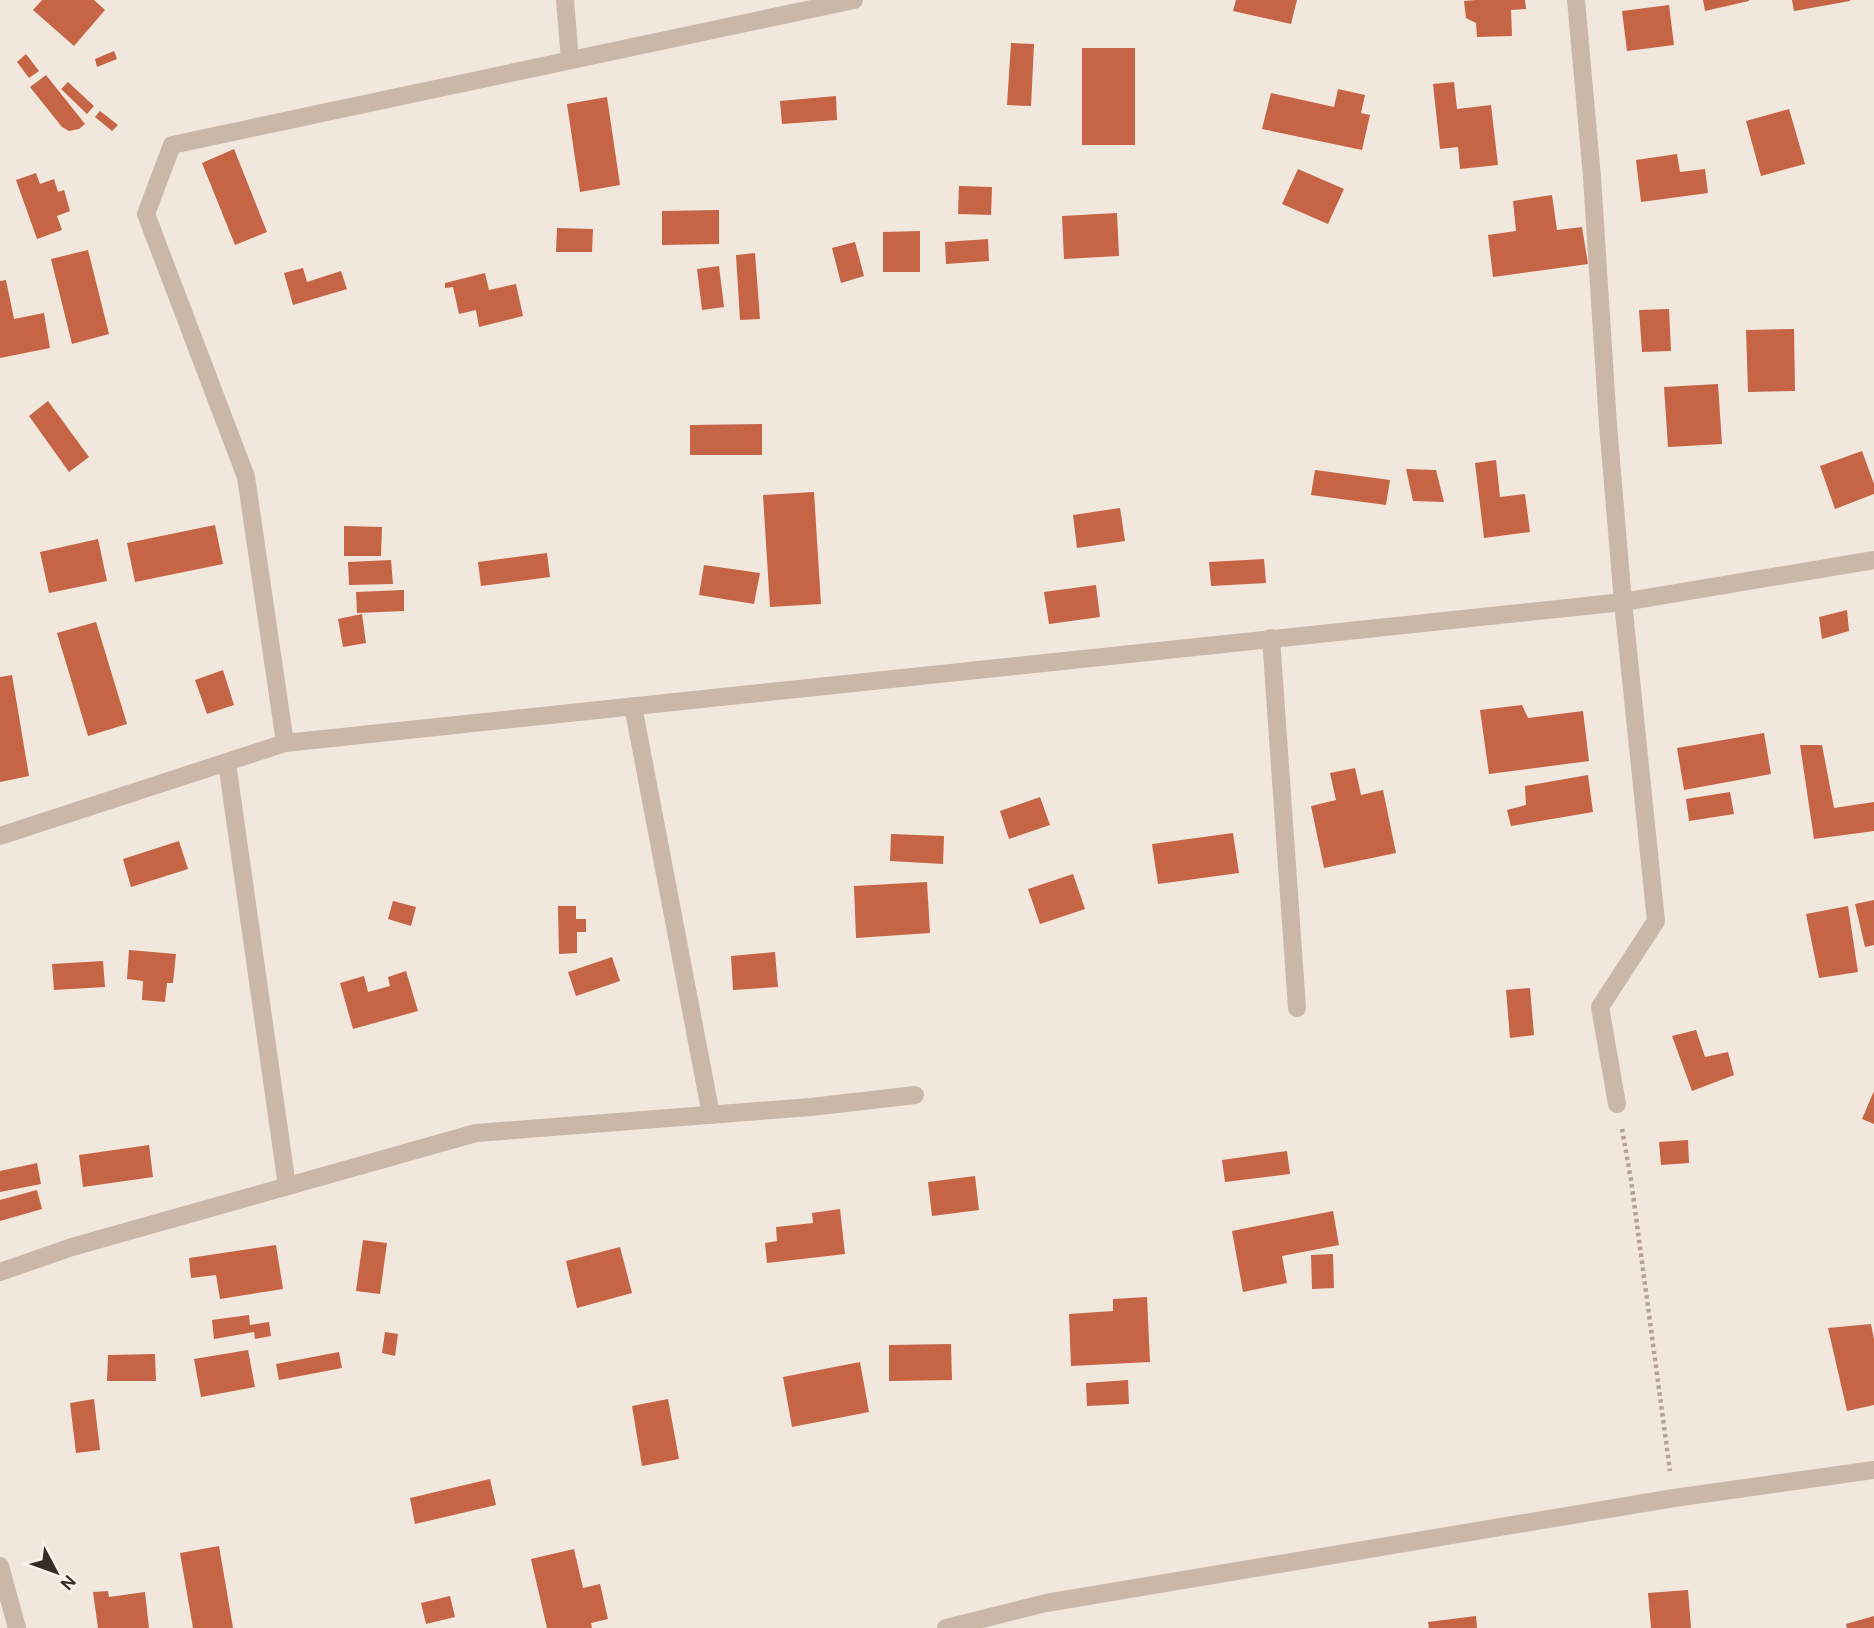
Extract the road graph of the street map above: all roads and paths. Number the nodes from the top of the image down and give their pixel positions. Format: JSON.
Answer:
{"nodes":[{"id":1,"x":565,"y":0,"type":"edge"},
{"id":2,"x":854,"y":0,"type":"edge"},
{"id":3,"x":1576,"y":0,"type":"edge"},
{"id":4,"x":570,"y":60,"type":"junction"},
{"id":5,"x":1874,"y":560,"type":"edge"},
{"id":6,"x":1623,"y":602,"type":"junction"},
{"id":7,"x":1271,"y":638,"type":"junction"},
{"id":8,"x":633,"y":706,"type":"junction"},
{"id":9,"x":285,"y":743,"type":"junction"},
{"id":10,"x":227,"y":763,"type":"junction"},
{"id":11,"x":0,"y":836,"type":"edge"},
{"id":12,"x":1297,"y":1008,"type":"dead end"},
{"id":13,"x":915,"y":1095,"type":"dead end"},
{"id":14,"x":1617,"y":1104,"type":"joint"},
{"id":15,"x":710,"y":1115,"type":"junction"},
{"id":16,"x":287,"y":1186,"type":"junction"},
{"id":17,"x":0,"y":1272,"type":"edge"},
{"id":18,"x":1874,"y":1470,"type":"edge"},
{"id":19,"x":1674,"y":1499,"type":"junction"},
{"id":20,"x":0,"y":1566,"type":"edge"},
{"id":21,"x":17,"y":1628,"type":"edge"},
{"id":22,"x":946,"y":1628,"type":"edge"}],
"edges":[{"from":1,"to":4,"type":"street"},
{"from":2,"to":4,"type":"street"},
{"from":3,"to":6,"type":"street"},
{"from":4,"to":9,"type":"street"},
{"from":5,"to":6,"type":"street"},
{"from":6,"to":7,"type":"street"},
{"from":6,"to":14,"type":"street"},
{"from":7,"to":8,"type":"street"},
{"from":7,"to":12,"type":"street"},
{"from":8,"to":9,"type":"street"},
{"from":8,"to":15,"type":"street"},
{"from":9,"to":10,"type":"street"},
{"from":10,"to":11,"type":"street"},
{"from":10,"to":16,"type":"street"},
{"from":13,"to":15,"type":"street"},
{"from":14,"to":19,"type":"path"},
{"from":15,"to":16,"type":"street"},
{"from":16,"to":17,"type":"street"},
{"from":18,"to":19,"type":"street"},
{"from":19,"to":22,"type":"street"},
{"from":20,"to":21,"type":"street"}]}
